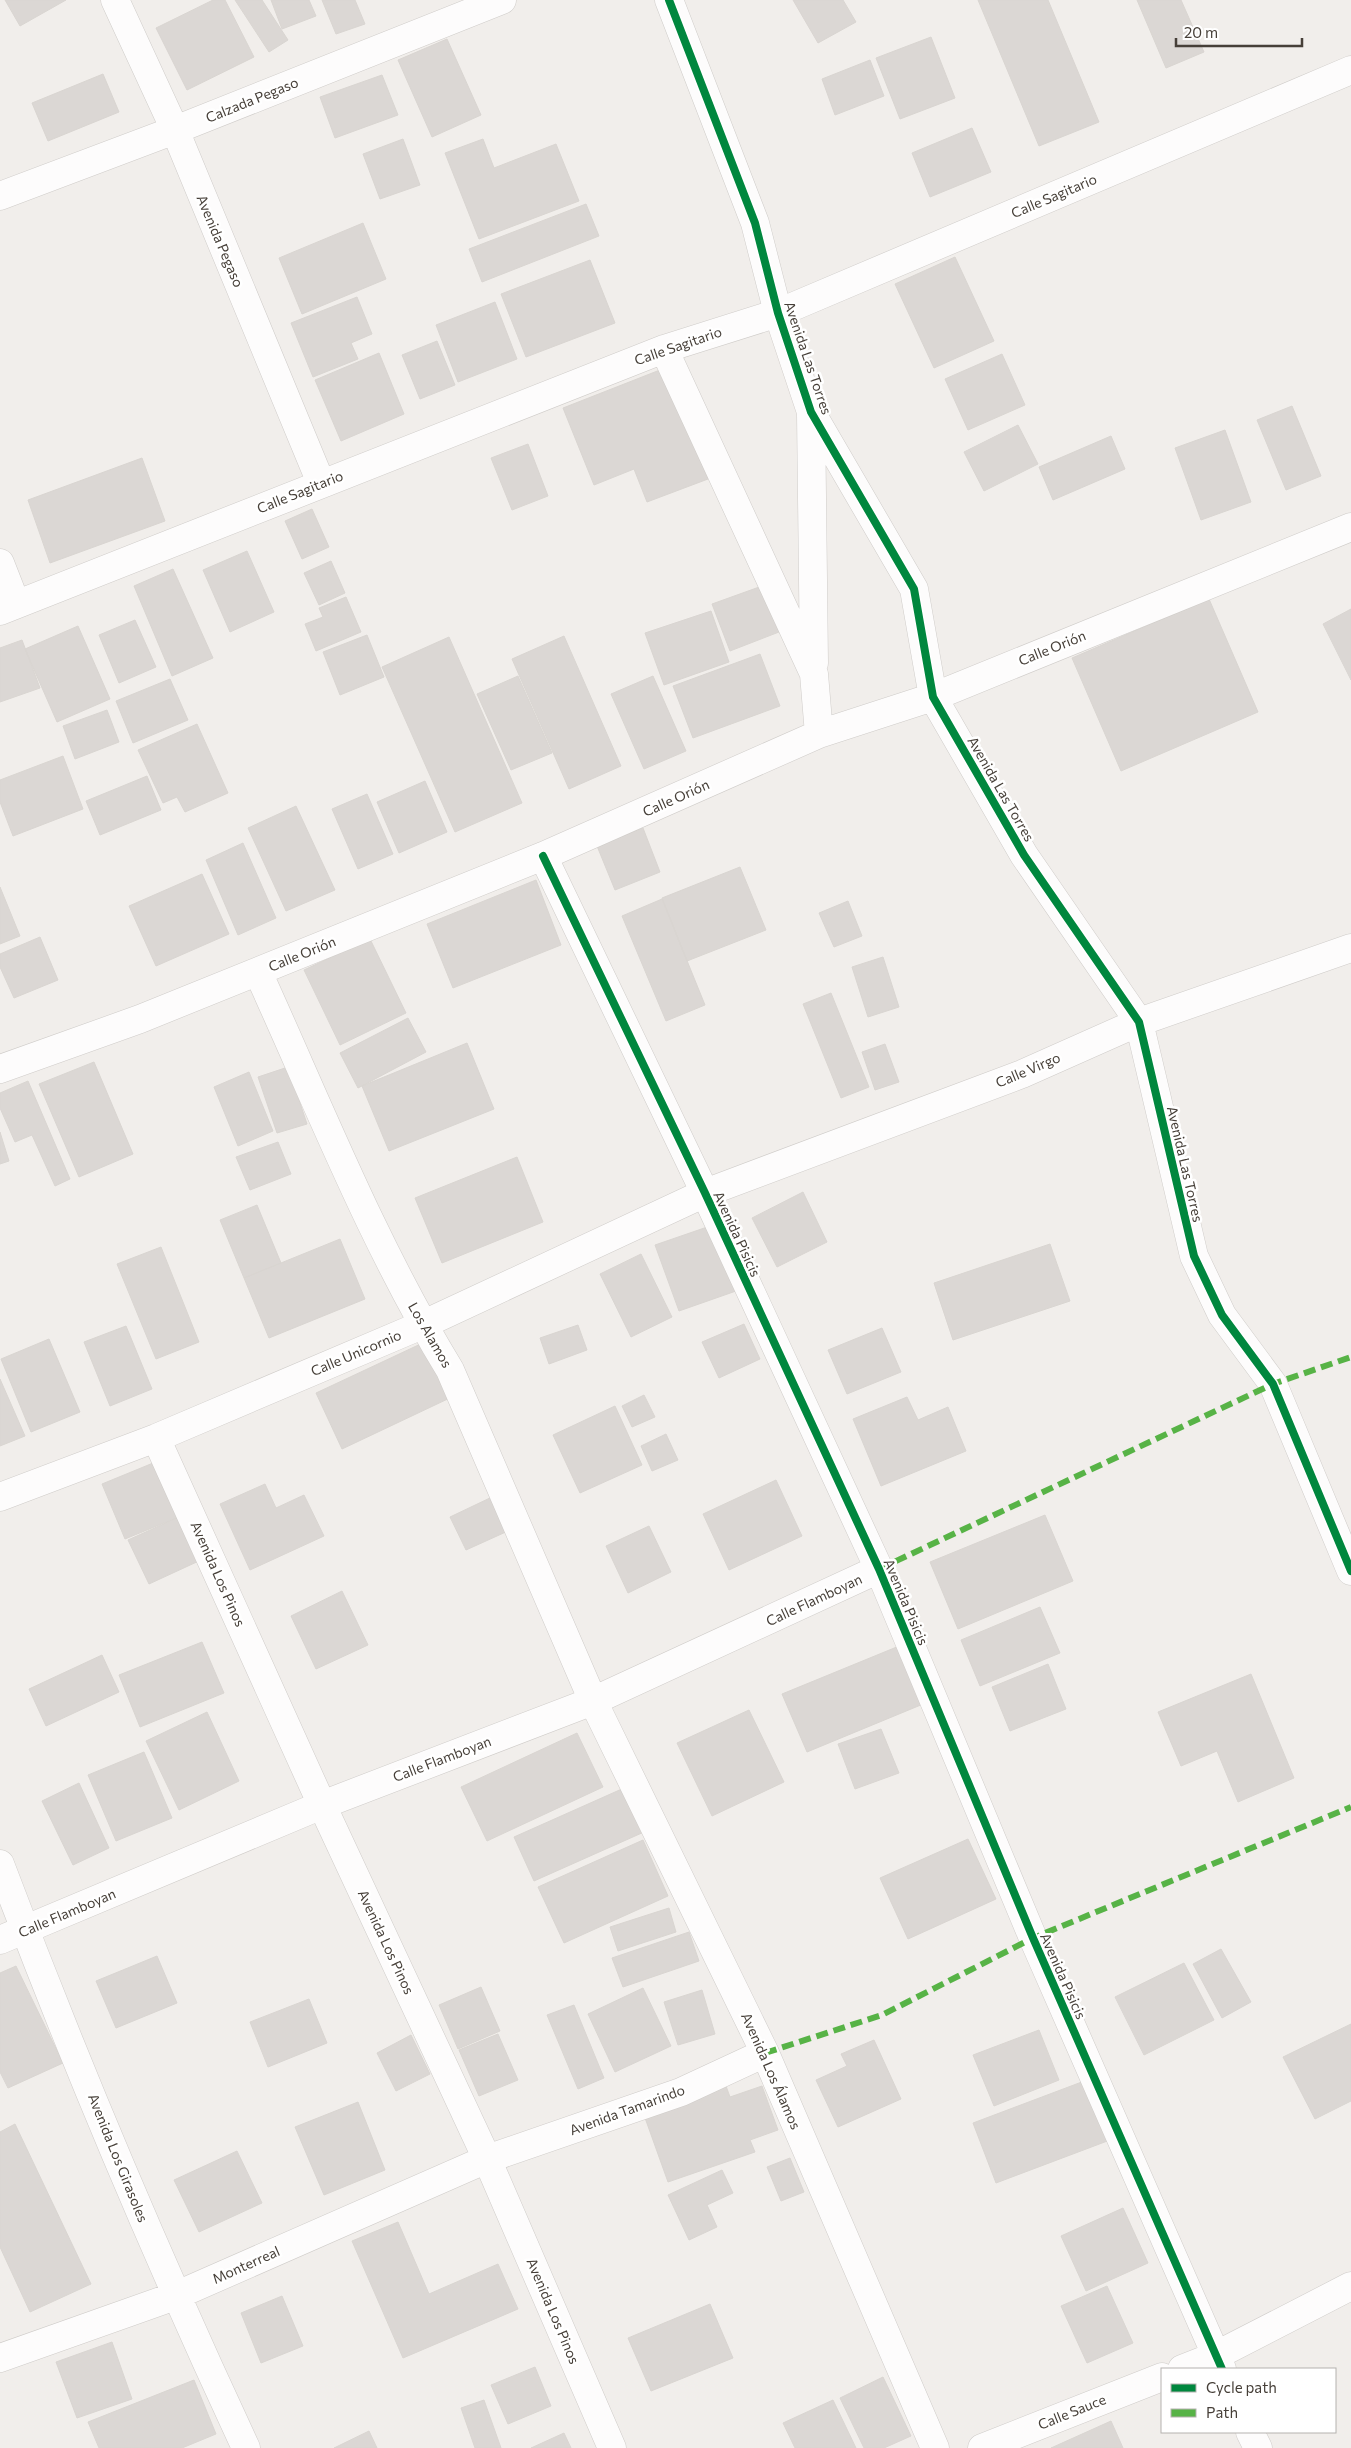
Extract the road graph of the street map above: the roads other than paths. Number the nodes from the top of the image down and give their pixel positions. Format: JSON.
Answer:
{"nodes":[{"id":1,"x":115,"y":0,"type":"edge"},
{"id":2,"x":502,"y":0,"type":"edge"},
{"id":3,"x":668,"y":0,"type":"edge"},
{"id":4,"x":1351,"y":70,"type":"edge"},
{"id":5,"x":175,"y":130,"type":"junction"},
{"id":6,"x":0,"y":196,"type":"edge"},
{"id":7,"x":778,"y":312,"type":"junction"},
{"id":8,"x":664,"y":349,"type":"junction"},
{"id":9,"x":811,"y":412,"type":"junction"},
{"id":10,"x":321,"y":483,"type":"junction"},
{"id":11,"x":1351,"y":527,"type":"edge"},
{"id":12,"x":0,"y":563,"type":"edge"},
{"id":13,"x":8,"y":608,"type":"edge"},
{"id":14,"x":814,"y":674,"type":"junction"},
{"id":15,"x":932,"y":696,"type":"junction"},
{"id":16,"x":819,"y":734,"type":"junction"},
{"id":17,"x":543,"y":856,"type":"junction"},
{"id":18,"x":1351,"y":948,"type":"edge"},
{"id":19,"x":258,"y":972,"type":"junction"},
{"id":20,"x":1139,"y":1022,"type":"junction"},
{"id":21,"x":0,"y":1069,"type":"edge"},
{"id":22,"x":705,"y":1193,"type":"junction"},
{"id":23,"x":422,"y":1325,"type":"junction"},
{"id":24,"x":156,"y":1438,"type":"junction"},
{"id":25,"x":0,"y":1497,"type":"edge"},
{"id":26,"x":880,"y":1569,"type":"junction"},
{"id":27,"x":1351,"y":1571,"type":"edge"},
{"id":28,"x":593,"y":1701,"type":"junction"},
{"id":29,"x":322,"y":1805,"type":"junction"},
{"id":30,"x":0,"y":1864,"type":"edge"},
{"id":31,"x":25,"y":1930,"type":"junction"},
{"id":32,"x":0,"y":1940,"type":"edge"},
{"id":33,"x":764,"y":2053,"type":"junction"},
{"id":34,"x":487,"y":2159,"type":"junction"},
{"id":35,"x":1351,"y":2286,"type":"edge"},
{"id":36,"x":175,"y":2296,"type":"junction"},
{"id":37,"x":0,"y":2358,"type":"edge"},
{"id":38,"x":1218,"y":2363,"type":"edge"},
{"id":39,"x":1188,"y":2368,"type":"edge"},
{"id":40,"x":1161,"y":2377,"type":"edge"},
{"id":41,"x":1250,"y":2433,"type":"edge"},
{"id":42,"x":246,"y":2448,"type":"edge"},
{"id":43,"x":612,"y":2448,"type":"edge"},
{"id":44,"x":936,"y":2448,"type":"edge"},
{"id":45,"x":982,"y":2448,"type":"edge"},
{"id":46,"x":1258,"y":2448,"type":"edge"}],
"edges":[{"from":1,"to":5,"type":"street","name":"Avenida Pegaso"},
{"from":2,"to":5,"type":"street","name":"Calzada Pegaso"},
{"from":3,"to":7,"type":"street","name":"Avenida Las Torres"},
{"from":4,"to":7,"type":"street","name":"Calle Sagitario"},
{"from":5,"to":6,"type":"street","name":"Calzada Pegaso"},
{"from":5,"to":10,"type":"street","name":"Avenida Pegaso"},
{"from":7,"to":8,"type":"street","name":"Calle Sagitario"},
{"from":7,"to":9,"type":"street","name":"Avenida Las Torres"},
{"from":8,"to":10,"type":"street","name":"Calle Sagitario"},
{"from":8,"to":14,"type":"street"},
{"from":9,"to":14,"type":"street"},
{"from":9,"to":15,"type":"street","name":"Avenida Las Torres"},
{"from":10,"to":13,"type":"street","name":"Calle Sagitario"},
{"from":11,"to":15,"type":"street","name":"Calle Orión"},
{"from":12,"to":13,"type":"street"},
{"from":14,"to":16,"type":"street"},
{"from":15,"to":16,"type":"street","name":"Calle Orión"},
{"from":15,"to":20,"type":"street","name":"Avenida Las Torres"},
{"from":16,"to":17,"type":"street","name":"Calle Orión"},
{"from":17,"to":19,"type":"street","name":"Calle Orión"},
{"from":17,"to":22,"type":"street","name":"Avenida Pisicis"},
{"from":18,"to":20,"type":"street","name":"Calle Virgo"},
{"from":19,"to":21,"type":"street","name":"Calle Orión"},
{"from":19,"to":23,"type":"street","name":"Los Alamos"},
{"from":20,"to":22,"type":"street","name":"Calle Virgo"},
{"from":20,"to":27,"type":"street","name":"Avenida Las Torres"},
{"from":22,"to":23,"type":"street","name":"Calle Unicornio"},
{"from":22,"to":26,"type":"street","name":"Avenida Pisicis"},
{"from":23,"to":24,"type":"street","name":"Calle Unicornio"},
{"from":23,"to":28,"type":"street","name":"Los Alamos"},
{"from":24,"to":25,"type":"street","name":"Calle Unicornio"},
{"from":24,"to":29,"type":"street","name":"Avenida Los Pinos"},
{"from":26,"to":28,"type":"street","name":"Calle Flamboyan"},
{"from":26,"to":38,"type":"street","name":"Avenida Pisicis"},
{"from":28,"to":29,"type":"street","name":"Calle Flamboyan"},
{"from":28,"to":33,"type":"street","name":"Avenida Los Álamos"},
{"from":29,"to":31,"type":"street","name":"Calle Flamboyan"},
{"from":29,"to":34,"type":"street","name":"Avenida Los Pinos"},
{"from":30,"to":31,"type":"street","name":"Avenida Los Girasoles"},
{"from":31,"to":32,"type":"street","name":"Calle Flamboyan"},
{"from":31,"to":36,"type":"street","name":"Avenida Los Girasoles"},
{"from":33,"to":34,"type":"street","name":"Avenida Tamarindo"},
{"from":33,"to":44,"type":"street","name":"Avenida Los Álamos"},
{"from":34,"to":36,"type":"street","name":"Monterreal"},
{"from":34,"to":43,"type":"street","name":"Avenida Los Pinos"},
{"from":35,"to":38,"type":"street"},
{"from":36,"to":37,"type":"street","name":"Monterreal"},
{"from":36,"to":42,"type":"street","name":"Avenida Los Girasoles"},
{"from":38,"to":39,"type":"street"},
{"from":40,"to":45,"type":"street","name":"Calle Sauce"},
{"from":41,"to":46,"type":"street"}]}
